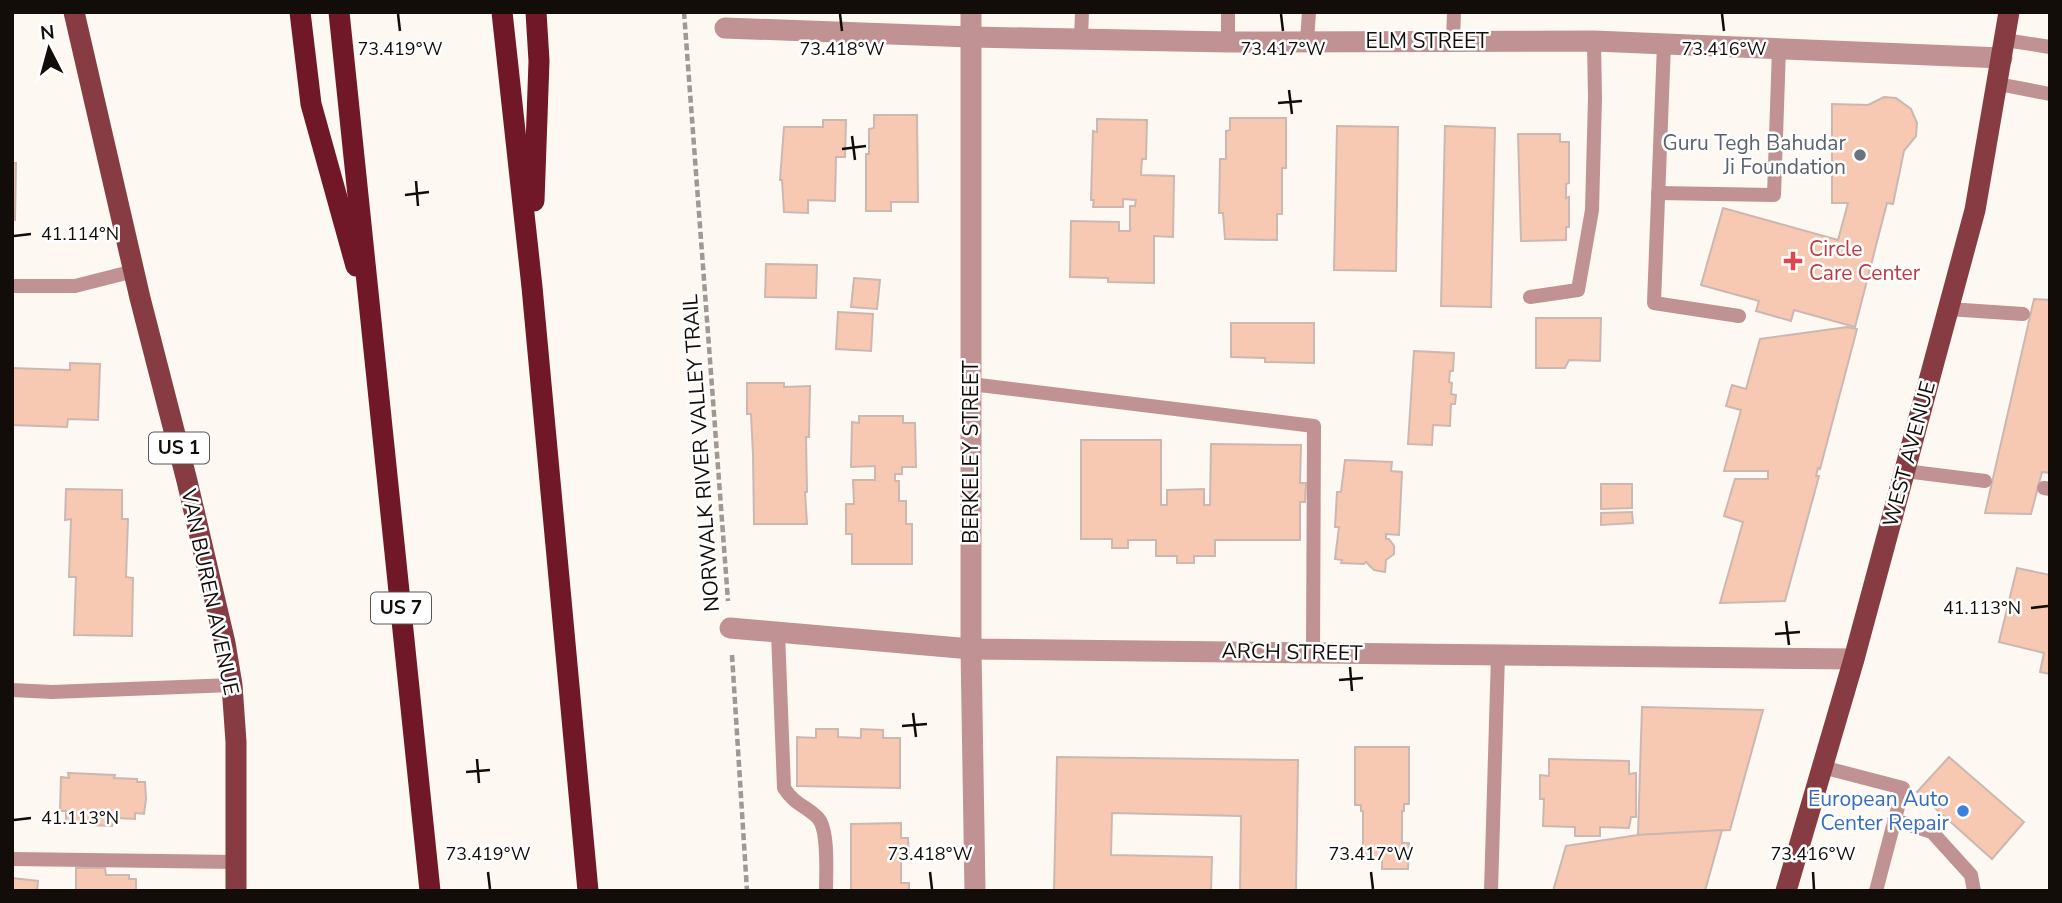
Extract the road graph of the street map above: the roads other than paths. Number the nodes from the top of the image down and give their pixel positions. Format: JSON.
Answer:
{"nodes":[{"id":1,"x":74,"y":12,"type":"edge"},
{"id":2,"x":300,"y":12,"type":"edge"},
{"id":3,"x":339,"y":12,"type":"edge"},
{"id":4,"x":502,"y":12,"type":"edge"},
{"id":5,"x":537,"y":12,"type":"edge"},
{"id":6,"x":971,"y":12,"type":"edge"},
{"id":7,"x":1082,"y":12,"type":"edge"},
{"id":8,"x":1228,"y":12,"type":"edge"},
{"id":9,"x":1309,"y":12,"type":"edge"},
{"id":10,"x":1454,"y":12,"type":"edge"},
{"id":11,"x":2009,"y":12,"type":"edge"},
{"id":12,"x":725,"y":28,"type":"dead end"},
{"id":13,"x":971,"y":37,"type":"junction"},
{"id":14,"x":1081,"y":39,"type":"junction"},
{"id":15,"x":1307,"y":41,"type":"junction"},
{"id":16,"x":1453,"y":41,"type":"junction"},
{"id":17,"x":1594,"y":41,"type":"junction"},
{"id":18,"x":1228,"y":42,"type":"junction"},
{"id":19,"x":1664,"y":44,"type":"junction"},
{"id":20,"x":2050,"y":47,"type":"edge"},
{"id":21,"x":1779,"y":49,"type":"junction"},
{"id":22,"x":2004,"y":49,"type":"junction"},
{"id":23,"x":1998,"y":84,"type":"junction"},
{"id":24,"x":2050,"y":94,"type":"edge"},
{"id":25,"x":1658,"y":193,"type":"junction"},
{"id":26,"x":134,"y":271,"type":"junction"},
{"id":27,"x":12,"y":286,"type":"edge"},
{"id":28,"x":532,"y":287,"type":"junction"},
{"id":29,"x":1530,"y":297,"type":"dead end"},
{"id":30,"x":1948,"y":309,"type":"junction"},
{"id":31,"x":2023,"y":314,"type":"dead end"},
{"id":32,"x":1739,"y":316,"type":"dead end"},
{"id":33,"x":372,"y":326,"type":"junction"},
{"id":34,"x":971,"y":384,"type":"junction"},
{"id":35,"x":1905,"y":471,"type":"junction"},
{"id":36,"x":1985,"y":481,"type":"dead end"},
{"id":37,"x":730,"y":628,"type":"road end"},
{"id":38,"x":778,"y":632,"type":"junction"},
{"id":39,"x":971,"y":649,"type":"junction"},
{"id":40,"x":1313,"y":653,"type":"junction"},
{"id":41,"x":1499,"y":655,"type":"junction"},
{"id":42,"x":1854,"y":659,"type":"junction"},
{"id":43,"x":232,"y":685,"type":"junction"},
{"id":44,"x":12,"y":690,"type":"edge"},
{"id":45,"x":1822,"y":767,"type":"junction"},
{"id":46,"x":1894,"y":820,"type":"junction"},
{"id":47,"x":12,"y":859,"type":"edge"},
{"id":48,"x":236,"y":862,"type":"junction"},
{"id":49,"x":1791,"y":890,"type":"edge"},
{"id":50,"x":236,"y":891,"type":"edge"},
{"id":51,"x":430,"y":891,"type":"edge"},
{"id":52,"x":588,"y":891,"type":"edge"},
{"id":53,"x":826,"y":891,"type":"edge"},
{"id":54,"x":975,"y":891,"type":"edge"},
{"id":55,"x":1491,"y":891,"type":"edge"},
{"id":56,"x":1876,"y":891,"type":"edge"},
{"id":57,"x":1974,"y":891,"type":"edge"}],
"edges":[{"from":1,"to":26,"type":"main road","name":"VAN BUREN AVENUE","number":"US 1"},
{"from":2,"to":33,"type":"highway"},
{"from":3,"to":33,"type":"highway","number":"US 7"},
{"from":4,"to":28,"type":"highway"},
{"from":5,"to":28,"type":"highway"},
{"from":6,"to":13,"type":"street","name":"BERKELEY STREET"},
{"from":7,"to":14,"type":"lane"},
{"from":8,"to":18,"type":"lane"},
{"from":9,"to":15,"type":"lane"},
{"from":10,"to":16,"type":"lane"},
{"from":11,"to":22,"type":"main road","name":"WEST AVENUE"},
{"from":12,"to":13,"type":"street","name":"ELM STREET"},
{"from":13,"to":14,"type":"street","name":"ELM STREET"},
{"from":13,"to":34,"type":"street","name":"BERKELEY STREET"},
{"from":14,"to":18,"type":"street","name":"ELM STREET"},
{"from":15,"to":16,"type":"street","name":"ELM STREET"},
{"from":15,"to":18,"type":"street","name":"ELM STREET"},
{"from":16,"to":17,"type":"street","name":"ELM STREET"},
{"from":17,"to":19,"type":"street","name":"ELM STREET"},
{"from":17,"to":29,"type":"lane"},
{"from":19,"to":21,"type":"street","name":"ELM STREET"},
{"from":19,"to":25,"type":"lane"},
{"from":20,"to":22,"type":"lane"},
{"from":21,"to":22,"type":"street","name":"ELM STREET"},
{"from":21,"to":25,"type":"lane"},
{"from":22,"to":23,"type":"main road","name":"WEST AVENUE"},
{"from":23,"to":24,"type":"lane"},
{"from":23,"to":30,"type":"main road","name":"WEST AVENUE"},
{"from":25,"to":32,"type":"lane"},
{"from":26,"to":27,"type":"lane"},
{"from":26,"to":43,"type":"main road","name":"VAN BUREN AVENUE","number":"US 1"},
{"from":28,"to":52,"type":"highway"},
{"from":30,"to":31,"type":"lane"},
{"from":30,"to":35,"type":"main road","name":"WEST AVENUE"},
{"from":33,"to":51,"type":"highway","number":"US 7"},
{"from":34,"to":39,"type":"street","name":"BERKELEY STREET"},
{"from":34,"to":40,"type":"lane"},
{"from":35,"to":36,"type":"lane"},
{"from":35,"to":42,"type":"main road","name":"WEST AVENUE"},
{"from":37,"to":38,"type":"street","name":"ARCH STREET"},
{"from":38,"to":39,"type":"street","name":"ARCH STREET"},
{"from":38,"to":53,"type":"lane"},
{"from":39,"to":40,"type":"street","name":"ARCH STREET"},
{"from":39,"to":54,"type":"street","name":"BERKELEY STREET"},
{"from":40,"to":41,"type":"street","name":"ARCH STREET"},
{"from":41,"to":42,"type":"street","name":"ARCH STREET"},
{"from":41,"to":55,"type":"lane"},
{"from":42,"to":45,"type":"main road","name":"WEST AVENUE"},
{"from":43,"to":44,"type":"lane"},
{"from":43,"to":48,"type":"main road","name":"VAN BUREN AVENUE","number":"US 1"},
{"from":45,"to":46,"type":"lane"},
{"from":45,"to":49,"type":"main road","name":"WEST AVENUE"},
{"from":46,"to":56,"type":"lane"},
{"from":46,"to":57,"type":"lane"},
{"from":47,"to":48,"type":"lane"},
{"from":48,"to":50,"type":"main road","name":"VAN BUREN AVENUE","number":"US 1"}]}
